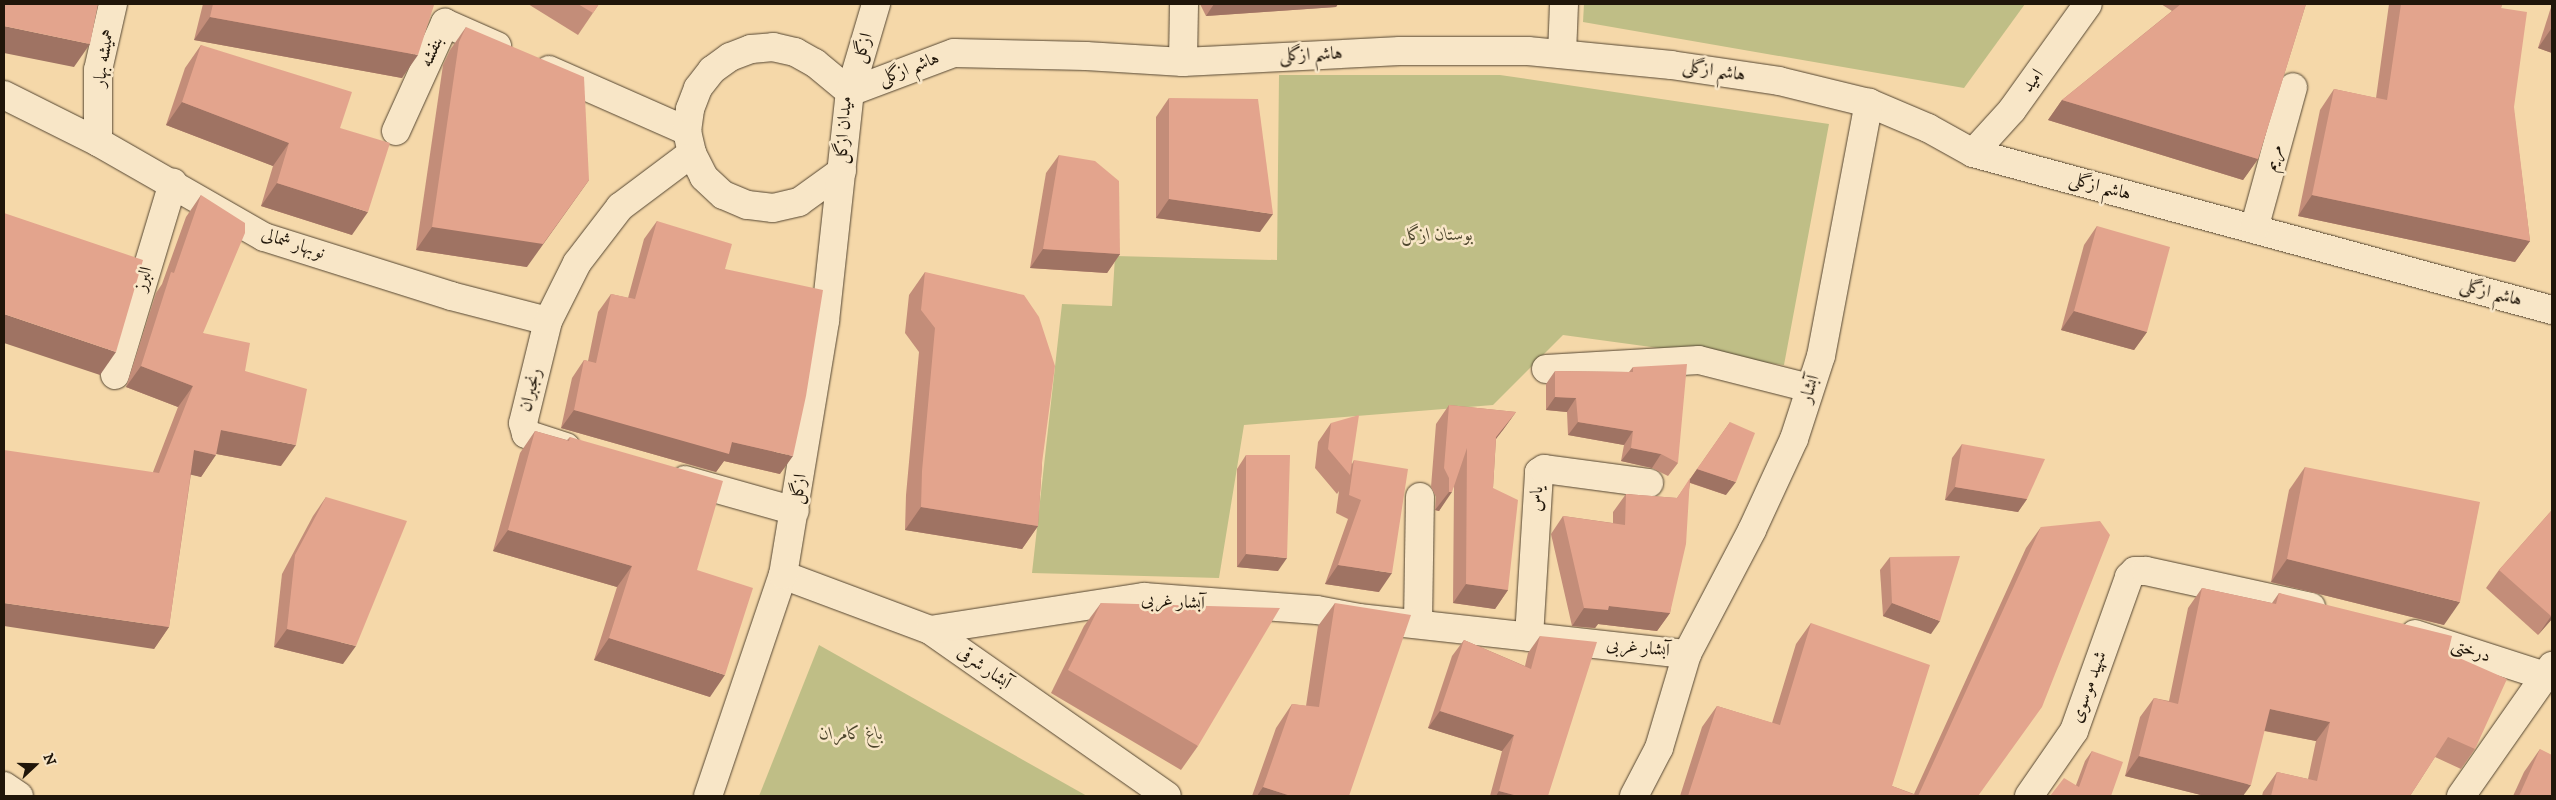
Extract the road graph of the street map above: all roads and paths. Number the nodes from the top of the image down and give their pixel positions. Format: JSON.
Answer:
{"nodes":[{"id":1,"x":113,"y":4,"type":"edge"},
{"id":2,"x":876,"y":4,"type":"edge"},
{"id":3,"x":1184,"y":4,"type":"edge"},
{"id":4,"x":1564,"y":4,"type":"edge"},
{"id":5,"x":2088,"y":4,"type":"edge"},
{"id":6,"x":1562,"y":54,"type":"junction"},
{"id":7,"x":1183,"y":62,"type":"junction"},
{"id":8,"x":2293,"y":87,"type":"dead end"},
{"id":9,"x":850,"y":92,"type":"junction"},
{"id":10,"x":4,"y":95,"type":"edge"},
{"id":11,"x":1869,"y":103,"type":"junction"},
{"id":12,"x":396,"y":131,"type":"dead end"},
{"id":13,"x":98,"y":142,"type":"junction"},
{"id":14,"x":689,"y":142,"type":"junction"},
{"id":15,"x":1973,"y":153,"type":"junction"},
{"id":16,"x":842,"y":171,"type":"junction"},
{"id":17,"x":173,"y":183,"type":"junction"},
{"id":18,"x":2254,"y":229,"type":"junction"},
{"id":19,"x":2552,"y":310,"type":"edge"},
{"id":20,"x":548,"y":321,"type":"junction"},
{"id":21,"x":1546,"y":369,"type":"dead end"},
{"id":22,"x":115,"y":375,"type":"edge"},
{"id":23,"x":1810,"y":388,"type":"junction"},
{"id":24,"x":594,"y":455,"type":"edge"},
{"id":25,"x":661,"y":473,"type":"edge"},
{"id":26,"x":1649,"y":483,"type":"dead end"},
{"id":27,"x":1420,"y":497,"type":"dead end"},
{"id":28,"x":795,"y":511,"type":"junction"},
{"id":29,"x":783,"y":574,"type":"junction"},
{"id":30,"x":2336,"y":614,"type":"edge"},
{"id":31,"x":1418,"y":623,"type":"junction"},
{"id":32,"x":2392,"y":628,"type":"edge"},
{"id":33,"x":930,"y":630,"type":"junction"},
{"id":34,"x":1529,"y":637,"type":"junction"},
{"id":35,"x":1687,"y":654,"type":"junction"},
{"id":36,"x":2549,"y":671,"type":"edge"},
{"id":37,"x":4,"y":786,"type":"edge"},
{"id":38,"x":19,"y":796,"type":"edge"},
{"id":39,"x":708,"y":796,"type":"edge"},
{"id":40,"x":1167,"y":796,"type":"edge"},
{"id":41,"x":1634,"y":796,"type":"edge"},
{"id":42,"x":2029,"y":796,"type":"edge"},
{"id":43,"x":2461,"y":796,"type":"edge"}],
"edges":[{"from":1,"to":13,"type":"street","name":"همیشه بهار"},
{"from":2,"to":9,"type":"street","name":"ازگل"},
{"from":3,"to":7,"type":"street"},
{"from":4,"to":6,"type":"street"},
{"from":5,"to":15,"type":"street","name":"امید"},
{"from":6,"to":7,"type":"street","name":"هاشم ازگلی"},
{"from":6,"to":11,"type":"street","name":"هاشم ازگلی"},
{"from":7,"to":9,"type":"street","name":"هاشم ازگلی"},
{"from":8,"to":18,"type":"street","name":"مریم"},
{"from":9,"to":14,"type":"street","name":"میدان ازگل"},
{"from":9,"to":16,"type":"street","name":"میدان ازگل"},
{"from":10,"to":13,"type":"street","name":"نوبهار شمالی"},
{"from":11,"to":15,"type":"street","name":"هاشم ازگلی"},
{"from":11,"to":23,"type":"street","name":"آبشار"},
{"from":12,"to":14,"type":"street","name":"بنفشه"},
{"from":13,"to":17,"type":"street","name":"نوبهار شمالی"},
{"from":14,"to":16,"type":"street","name":"میدان ازگل"},
{"from":14,"to":20,"type":"street","name":"رنجبران"},
{"from":15,"to":18,"type":"street","name":"هاشم ازگلی"},
{"from":16,"to":28,"type":"street","name":"ازگل"},
{"from":17,"to":20,"type":"street","name":"نوبهار شمالی"},
{"from":17,"to":22,"type":"street","name":"البرز"},
{"from":18,"to":19,"type":"street","name":"هاشم ازگلی"},
{"from":20,"to":24,"type":"street","name":"رنجبران"},
{"from":21,"to":23,"type":"street"},
{"from":23,"to":35,"type":"street","name":"آبشار"},
{"from":25,"to":28,"type":"street"},
{"from":26,"to":34,"type":"street","name":"یاس"},
{"from":27,"to":31,"type":"street"},
{"from":28,"to":29,"type":"street","name":"ازگل"},
{"from":29,"to":33,"type":"street","name":"آبشار شرقی"},
{"from":29,"to":39,"type":"street","name":"ازگل"},
{"from":30,"to":42,"type":"street","name":"شهید موسوی"},
{"from":31,"to":33,"type":"street","name":"آبشار غربی"},
{"from":31,"to":34,"type":"street","name":"آبشار غربی"},
{"from":32,"to":36,"type":"street","name":"درختی"},
{"from":33,"to":40,"type":"street","name":"آبشار شرقی"},
{"from":34,"to":35,"type":"street","name":"آبشار غربی"},
{"from":35,"to":41,"type":"street","name":"آبشار"},
{"from":36,"to":43,"type":"street","name":"درختی"},
{"from":37,"to":38,"type":"street"}]}
